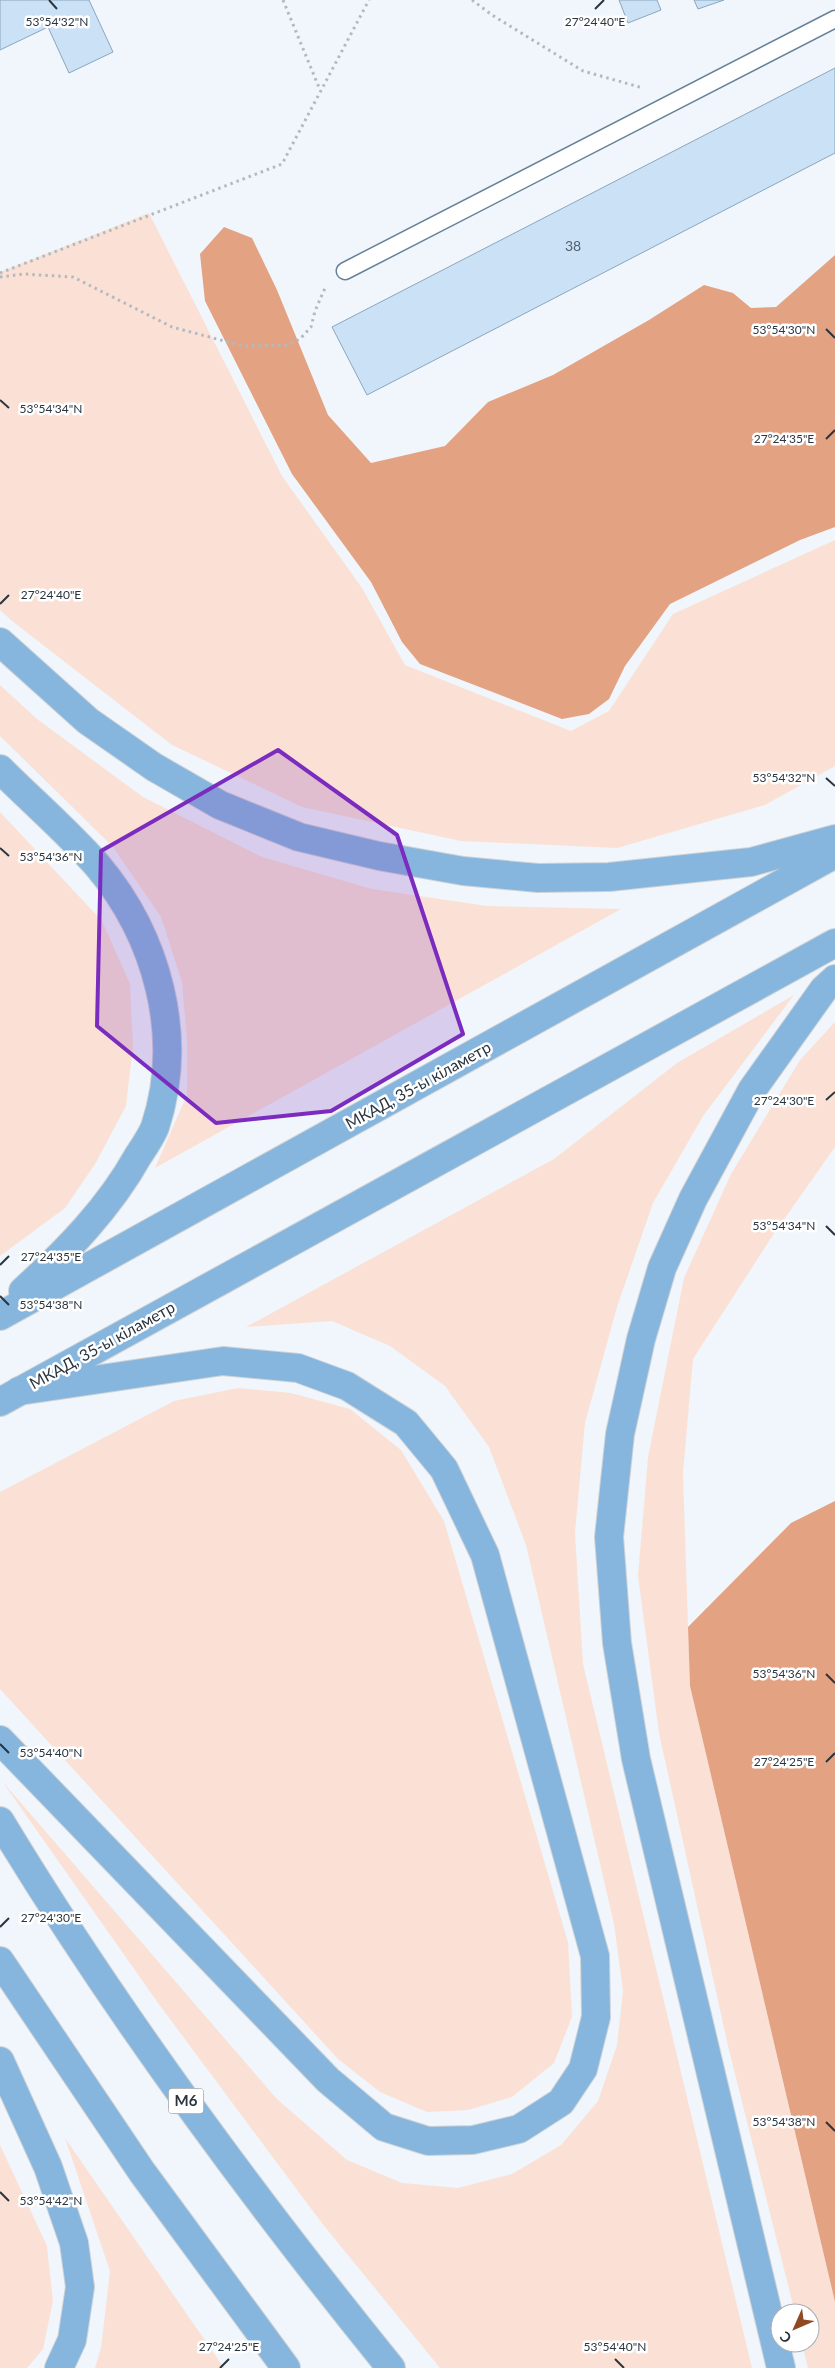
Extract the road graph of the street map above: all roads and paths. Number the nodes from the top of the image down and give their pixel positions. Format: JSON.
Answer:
{"nodes":[{"id":1,"x":283,"y":0,"type":"edge"},
{"id":2,"x":369,"y":0,"type":"edge"},
{"id":3,"x":472,"y":0,"type":"edge"},
{"id":4,"x":835,"y":19,"type":"edge"},
{"id":5,"x":320,"y":91,"type":"junction"},
{"id":6,"x":680,"y":98,"type":"junction"},
{"id":7,"x":345,"y":271,"type":"joint"},
{"id":8,"x":0,"y":273,"type":"edge"},
{"id":9,"x":0,"y":277,"type":"edge"},
{"id":10,"x":0,"y":642,"type":"edge"},
{"id":11,"x":0,"y":769,"type":"edge"},
{"id":12,"x":835,"y":839,"type":"edge"},
{"id":13,"x":835,"y":854,"type":"edge"},
{"id":14,"x":835,"y":943,"type":"edge"},
{"id":15,"x":835,"y":978,"type":"edge"},
{"id":16,"x":0,"y":1312,"type":"edge"},
{"id":17,"x":0,"y":1316,"type":"edge"},
{"id":18,"x":10,"y":1397,"type":"edge"},
{"id":19,"x":0,"y":1740,"type":"edge"},
{"id":20,"x":0,"y":1821,"type":"edge"},
{"id":21,"x":0,"y":1961,"type":"edge"},
{"id":22,"x":0,"y":2061,"type":"edge"},
{"id":23,"x":60,"y":2368,"type":"edge"},
{"id":24,"x":286,"y":2368,"type":"edge"},
{"id":25,"x":391,"y":2368,"type":"edge"},
{"id":26,"x":781,"y":2368,"type":"edge"}],
"edges":[{"from":1,"to":5,"type":"path"},
{"from":2,"to":5,"type":"path"},
{"from":3,"to":6,"type":"path"},
{"from":4,"to":6,"type":"lane"},
{"from":5,"to":8,"type":"path"},
{"from":6,"to":7,"type":"lane"},
{"from":7,"to":9,"type":"path"},
{"from":10,"to":12,"type":"highway"},
{"from":11,"to":16,"type":"highway"},
{"from":13,"to":17,"type":"highway","name":"МКАД, 35-ы кіламетр"},
{"from":14,"to":18,"type":"highway","name":"МКАД, 35-ы кіламетр"},
{"from":15,"to":26,"type":"highway"},
{"from":18,"to":19,"type":"highway"},
{"from":20,"to":25,"type":"highway","number":"М6"},
{"from":21,"to":24,"type":"highway"},
{"from":22,"to":23,"type":"highway"}]}
